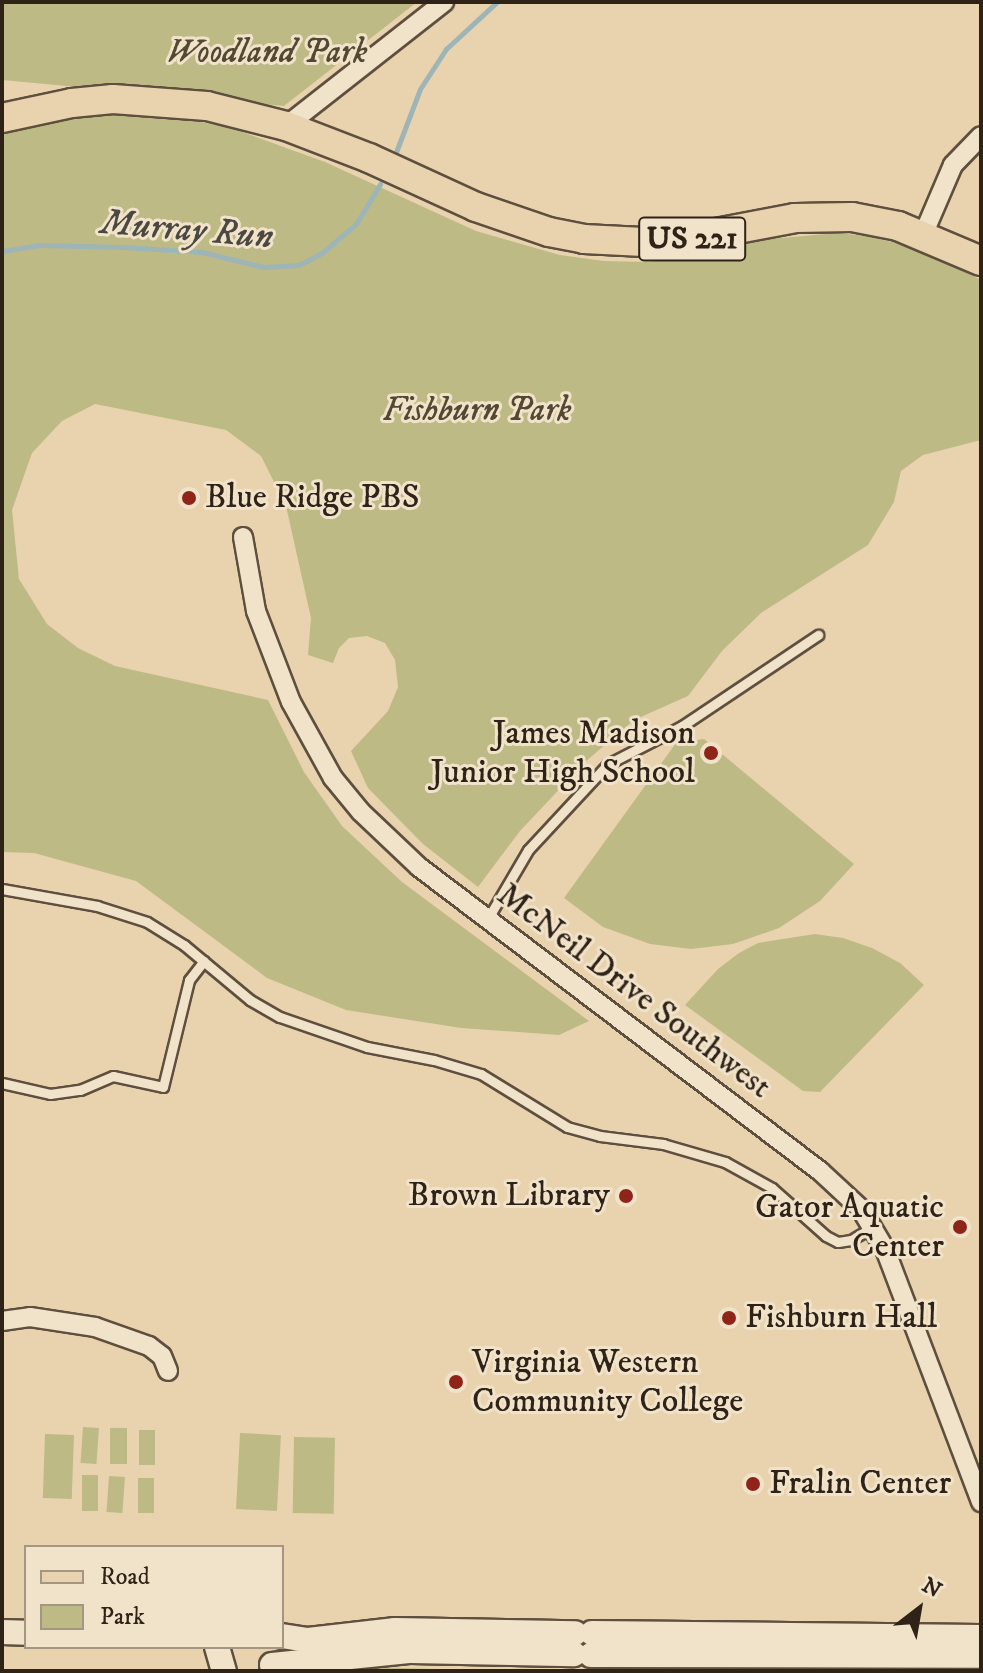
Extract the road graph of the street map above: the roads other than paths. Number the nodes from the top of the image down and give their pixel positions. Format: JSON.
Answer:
{"nodes":[{"id":1,"x":444,"y":2,"type":"edge"},
{"id":2,"x":2,"y":118,"type":"edge"},
{"id":3,"x":286,"y":126,"type":"junction"},
{"id":4,"x":981,"y":136,"type":"edge"},
{"id":5,"x":923,"y":235,"type":"junction"},
{"id":6,"x":981,"y":261,"type":"edge"},
{"id":7,"x":243,"y":537,"type":"dead end"},
{"id":8,"x":818,"y":635,"type":"dead end"},
{"id":9,"x":2,"y":889,"type":"edge"},
{"id":10,"x":487,"y":920,"type":"junction"},
{"id":11,"x":204,"y":961,"type":"junction"},
{"id":12,"x":2,"y":1083,"type":"edge"},
{"id":13,"x":873,"y":1227,"type":"junction"},
{"id":14,"x":2,"y":1321,"type":"edge"},
{"id":15,"x":168,"y":1371,"type":"dead end"},
{"id":16,"x":981,"y":1502,"type":"edge"},
{"id":17,"x":2,"y":1632,"type":"edge"},
{"id":18,"x":24,"y":1633,"type":"edge"},
{"id":19,"x":284,"y":1636,"type":"edge"},
{"id":20,"x":981,"y":1637,"type":"edge"},
{"id":21,"x":583,"y":1644,"type":"junction"},
{"id":22,"x":981,"y":1656,"type":"edge"},
{"id":23,"x":271,"y":1661,"type":"edge"}],
"edges":[{"from":1,"to":3,"type":"street"},
{"from":2,"to":3,"type":"main road","number":"US 221"},
{"from":3,"to":5,"type":"main road","number":"US 221"},
{"from":4,"to":5,"type":"street"},
{"from":5,"to":6,"type":"main road","number":"US 221"},
{"from":7,"to":10,"type":"street","name":"McNeil Drive Southwest"},
{"from":8,"to":10,"type":"lane"},
{"from":9,"to":11,"type":"lane"},
{"from":10,"to":13,"type":"street","name":"McNeil Drive Southwest"},
{"from":11,"to":12,"type":"lane"},
{"from":11,"to":13,"type":"lane"},
{"from":13,"to":16,"type":"street","name":"McNeil Drive Southwest"},
{"from":14,"to":15,"type":"street"},
{"from":17,"to":18,"type":"main road"},
{"from":19,"to":21,"type":"main road"},
{"from":20,"to":21,"type":"main road"},
{"from":21,"to":22,"type":"main road"},
{"from":21,"to":23,"type":"main road"}]}
